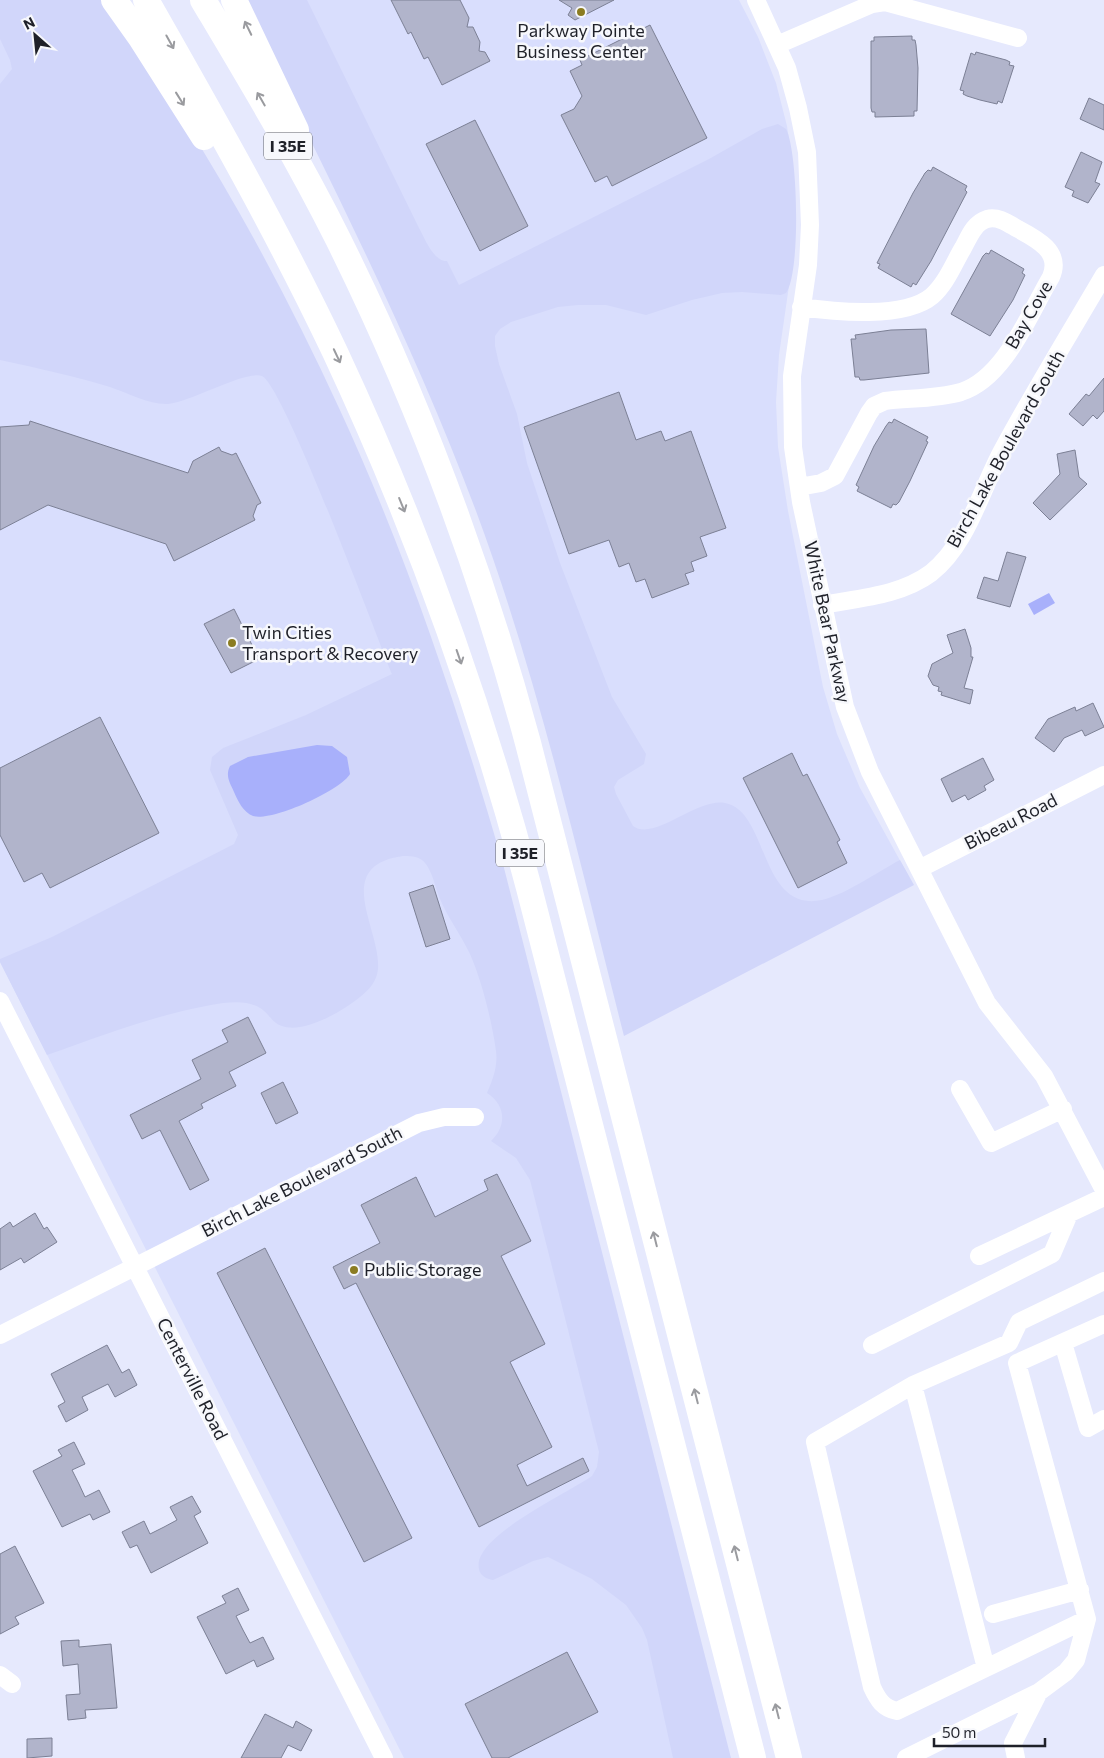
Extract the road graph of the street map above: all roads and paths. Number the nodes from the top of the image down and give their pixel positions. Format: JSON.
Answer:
{"nodes":[{"id":1,"x":114,"y":0,"type":"edge"},
{"id":2,"x":146,"y":0,"type":"edge"},
{"id":3,"x":204,"y":0,"type":"edge"},
{"id":4,"x":234,"y":0,"type":"edge"},
{"id":5,"x":756,"y":0,"type":"edge"},
{"id":6,"x":1018,"y":38,"type":"dead end"},
{"id":7,"x":778,"y":45,"type":"junction"},
{"id":8,"x":1104,"y":275,"type":"edge"},
{"id":9,"x":366,"y":297,"type":"junction"},
{"id":10,"x":801,"y":308,"type":"junction"},
{"id":11,"x":320,"y":320,"type":"junction"},
{"id":12,"x":798,"y":487,"type":"junction"},
{"id":13,"x":822,"y":605,"type":"junction"},
{"id":14,"x":1104,"y":775,"type":"edge"},
{"id":15,"x":919,"y":869,"type":"junction"},
{"id":16,"x":0,"y":1001,"type":"edge"},
{"id":17,"x":960,"y":1089,"type":"dead end"},
{"id":18,"x":1063,"y":1109,"type":"junction"},
{"id":19,"x":474,"y":1117,"type":"dead end"},
{"id":20,"x":1104,"y":1190,"type":"edge"},
{"id":21,"x":1104,"y":1197,"type":"edge"},
{"id":22,"x":1069,"y":1214,"type":"junction"},
{"id":23,"x":979,"y":1256,"type":"dead end"},
{"id":24,"x":135,"y":1266,"type":"junction"},
{"id":25,"x":1104,"y":1281,"type":"edge"},
{"id":26,"x":1104,"y":1324,"type":"edge"},
{"id":27,"x":0,"y":1335,"type":"edge"},
{"id":28,"x":1009,"y":1343,"type":"junction"},
{"id":29,"x":1062,"y":1343,"type":"junction"},
{"id":30,"x":872,"y":1345,"type":"dead end"},
{"id":31,"x":1017,"y":1363,"type":"junction"},
{"id":32,"x":913,"y":1385,"type":"junction"},
{"id":33,"x":1104,"y":1419,"type":"edge"},
{"id":34,"x":1080,"y":1590,"type":"junction"},
{"id":35,"x":993,"y":1614,"type":"dead end"},
{"id":36,"x":1086,"y":1619,"type":"junction"},
{"id":37,"x":986,"y":1668,"type":"junction"},
{"id":38,"x":1039,"y":1692,"type":"junction"},
{"id":39,"x":384,"y":1758,"type":"edge"},
{"id":40,"x":753,"y":1758,"type":"edge"},
{"id":41,"x":789,"y":1758,"type":"edge"},
{"id":42,"x":906,"y":1758,"type":"edge"},
{"id":43,"x":1016,"y":1758,"type":"edge"}],
"edges":[{"from":1,"to":11,"type":"highway","one_way":true},
{"from":2,"to":11,"type":"highway","number":"I 35E","one_way":true},
{"from":9,"to":3,"type":"highway","number":"I 35E","one_way":true},
{"from":9,"to":4,"type":"highway","one_way":true},
{"from":5,"to":7,"type":"street","name":"White Bear Parkway"},
{"from":6,"to":7,"type":"street"},
{"from":7,"to":10,"type":"street","name":"White Bear Parkway"},
{"from":8,"to":13,"type":"street","name":"Birch Lake Boulevard South"},
{"from":41,"to":9,"type":"highway","number":"I 35E","one_way":true},
{"from":10,"to":12,"type":"street","name":"White Bear Parkway"},
{"from":10,"to":12,"type":"street","name":"Bay Cove"},
{"from":11,"to":40,"type":"highway","number":"I 35E","one_way":true},
{"from":12,"to":13,"type":"street","name":"White Bear Parkway"},
{"from":13,"to":15,"type":"street","name":"White Bear Parkway"},
{"from":14,"to":15,"type":"street","name":"Bibeau Road"},
{"from":15,"to":18,"type":"street","name":"White Bear Parkway"},
{"from":16,"to":24,"type":"street","name":"Centerville Road"},
{"from":17,"to":18,"type":"street"},
{"from":18,"to":20,"type":"street","name":"White Bear Parkway"},
{"from":19,"to":24,"type":"street","name":"Birch Lake Boulevard South"},
{"from":21,"to":22,"type":"street"},
{"from":22,"to":23,"type":"street"},
{"from":22,"to":30,"type":"street"},
{"from":24,"to":27,"type":"street","name":"Birch Lake Boulevard South"},
{"from":24,"to":39,"type":"street","name":"Centerville Road"},
{"from":25,"to":28,"type":"street"},
{"from":26,"to":29,"type":"street"},
{"from":28,"to":31,"type":"street"},
{"from":28,"to":32,"type":"street"},
{"from":29,"to":31,"type":"street"},
{"from":29,"to":33,"type":"street"},
{"from":31,"to":34,"type":"street"},
{"from":32,"to":37,"type":"street"},
{"from":32,"to":37,"type":"street"},
{"from":34,"to":35,"type":"street"},
{"from":34,"to":36,"type":"street"},
{"from":36,"to":37,"type":"street"},
{"from":36,"to":38,"type":"street"},
{"from":38,"to":42,"type":"street"},
{"from":38,"to":43,"type":"street"}]}
